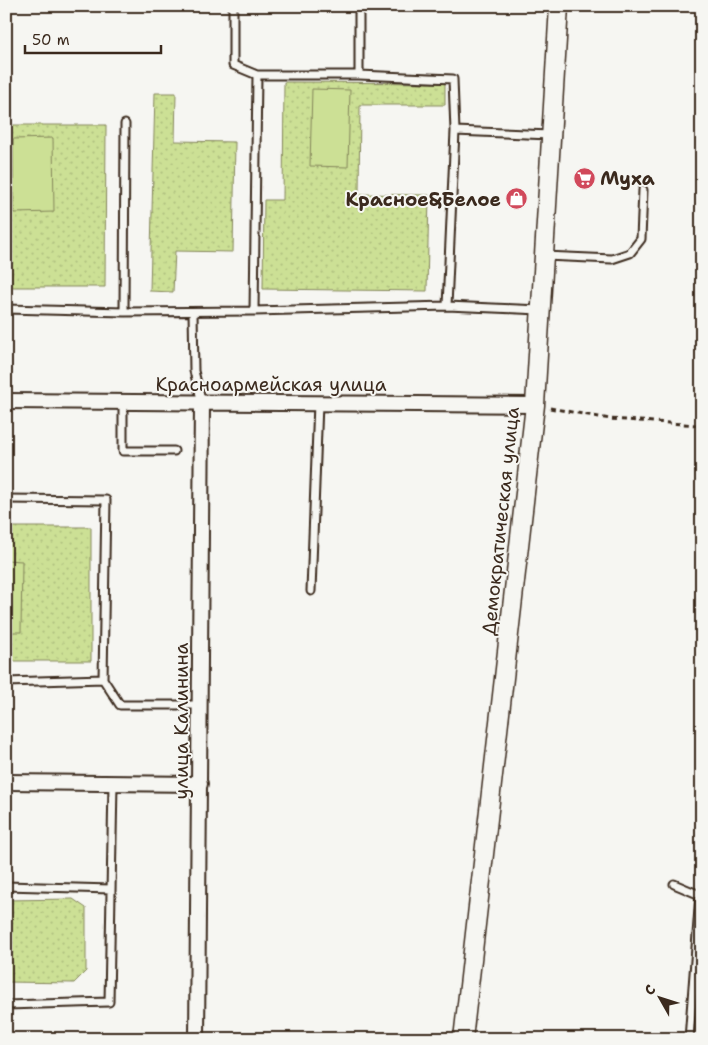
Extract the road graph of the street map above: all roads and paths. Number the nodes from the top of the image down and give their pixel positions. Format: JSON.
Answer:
{"nodes":[{"id":1,"x":233,"y":6,"type":"edge"},
{"id":2,"x":359,"y":6,"type":"edge"},
{"id":3,"x":559,"y":6,"type":"edge"},
{"id":4,"x":257,"y":75,"type":"junction"},
{"id":5,"x":359,"y":75,"type":"junction"},
{"id":6,"x":125,"y":124,"type":"dead end"},
{"id":7,"x":455,"y":131,"type":"junction"},
{"id":8,"x":552,"y":135,"type":"junction"},
{"id":9,"x":643,"y":190,"type":"dead end"},
{"id":10,"x":544,"y":256,"type":"junction"},
{"id":11,"x":447,"y":306,"type":"junction"},
{"id":12,"x":6,"y":309,"type":"edge"},
{"id":13,"x":540,"y":310,"type":"junction"},
{"id":14,"x":254,"y":311,"type":"junction"},
{"id":15,"x":124,"y":312,"type":"junction"},
{"id":16,"x":193,"y":312,"type":"junction"},
{"id":17,"x":6,"y":401,"type":"edge"},
{"id":18,"x":123,"y":402,"type":"junction"},
{"id":19,"x":202,"y":403,"type":"junction"},
{"id":20,"x":318,"y":403,"type":"junction"},
{"id":21,"x":535,"y":405,"type":"junction"},
{"id":22,"x":702,"y":427,"type":"edge"},
{"id":23,"x":174,"y":451,"type":"dead end"},
{"id":24,"x":6,"y":499,"type":"edge"},
{"id":25,"x":311,"y":591,"type":"dead end"},
{"id":26,"x":103,"y":679,"type":"junction"},
{"id":27,"x":6,"y":682,"type":"edge"},
{"id":28,"x":199,"y":705,"type":"junction"},
{"id":29,"x":6,"y":782,"type":"edge"},
{"id":30,"x":112,"y":783,"type":"junction"},
{"id":31,"x":200,"y":784,"type":"junction"},
{"id":32,"x":674,"y":884,"type":"dead end"},
{"id":33,"x":6,"y":886,"type":"edge"},
{"id":34,"x":111,"y":889,"type":"junction"},
{"id":35,"x":6,"y":1005,"type":"edge"},
{"id":36,"x":197,"y":1039,"type":"edge"},
{"id":37,"x":463,"y":1039,"type":"edge"},
{"id":38,"x":689,"y":1039,"type":"edge"}],
"edges":[{"from":1,"to":4,"type":"lane"},
{"from":2,"to":5,"type":"lane"},
{"from":3,"to":8,"type":"street","name":"Демократическая улица"},
{"from":4,"to":5,"type":"lane"},
{"from":4,"to":14,"type":"lane"},
{"from":5,"to":7,"type":"lane"},
{"from":6,"to":15,"type":"lane"},
{"from":7,"to":8,"type":"lane"},
{"from":7,"to":11,"type":"lane"},
{"from":8,"to":10,"type":"street","name":"Демократическая улица"},
{"from":9,"to":10,"type":"lane"},
{"from":10,"to":13,"type":"street","name":"Демократическая улица"},
{"from":11,"to":13,"type":"lane"},
{"from":11,"to":14,"type":"lane"},
{"from":12,"to":15,"type":"lane"},
{"from":13,"to":21,"type":"street","name":"Демократическая улица"},
{"from":14,"to":16,"type":"lane"},
{"from":15,"to":16,"type":"lane"},
{"from":16,"to":19,"type":"lane"},
{"from":17,"to":18,"type":"street","name":"Красноармейская улица"},
{"from":18,"to":19,"type":"street","name":"Красноармейская улица"},
{"from":18,"to":23,"type":"lane"},
{"from":19,"to":20,"type":"street","name":"Красноармейская улица"},
{"from":19,"to":28,"type":"street","name":"улица Калинина"},
{"from":20,"to":21,"type":"street","name":"Красноармейская улица"},
{"from":20,"to":25,"type":"lane"},
{"from":21,"to":22,"type":"path"},
{"from":21,"to":37,"type":"street","name":"Демократическая улица"},
{"from":24,"to":26,"type":"lane"},
{"from":26,"to":27,"type":"lane"},
{"from":26,"to":28,"type":"lane"},
{"from":28,"to":31,"type":"street","name":"улица Калинина"},
{"from":29,"to":30,"type":"street"},
{"from":30,"to":31,"type":"street"},
{"from":30,"to":34,"type":"lane"},
{"from":31,"to":36,"type":"street","name":"улица Калинина"},
{"from":32,"to":38,"type":"lane"},
{"from":33,"to":34,"type":"lane"},
{"from":34,"to":35,"type":"lane"}]}
